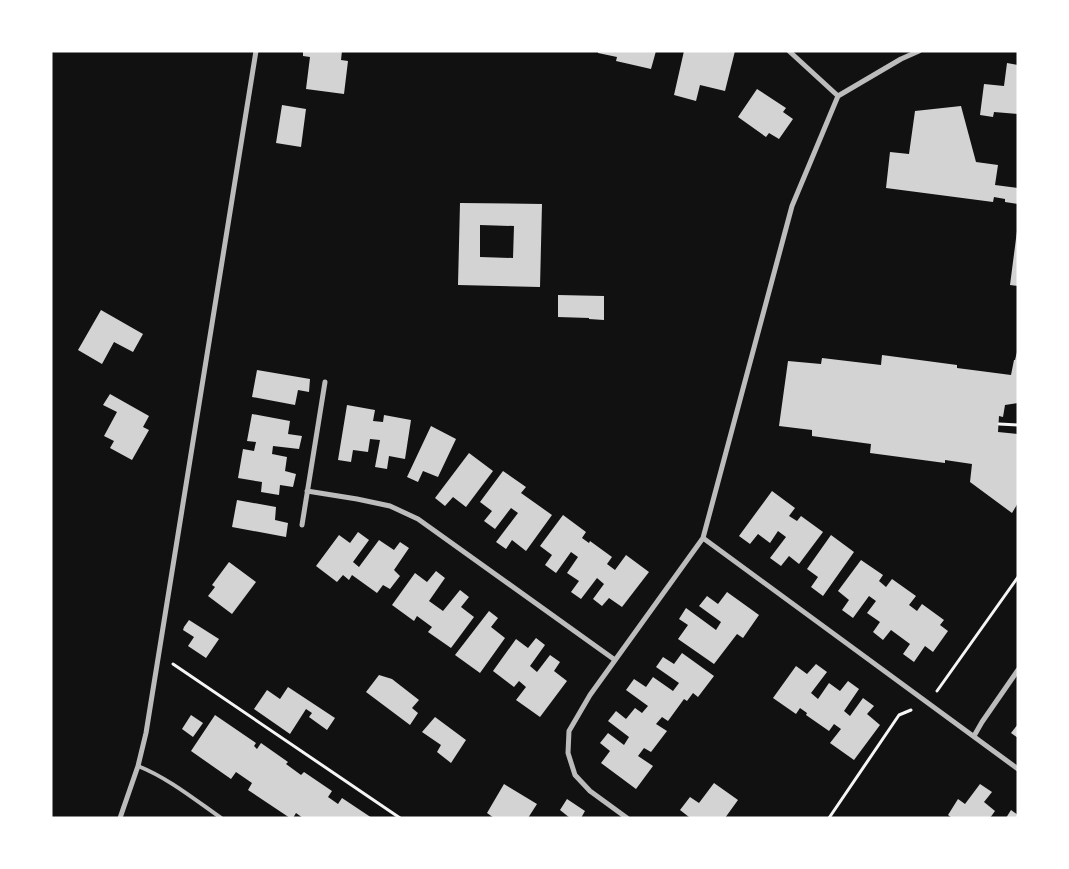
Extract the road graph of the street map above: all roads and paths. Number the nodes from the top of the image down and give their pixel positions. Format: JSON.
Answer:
{"nodes":[{"id":1,"x":256,"y":51,"type":"edge"},
{"id":2,"x":789,"y":51,"type":"edge"},
{"id":3,"x":919,"y":51,"type":"edge"},
{"id":4,"x":838,"y":96,"type":"junction"},
{"id":5,"x":325,"y":382,"type":"dead end"},
{"id":6,"x":999,"y":424,"type":"dead end"},
{"id":7,"x":1018,"y":425,"type":"edge"},
{"id":8,"x":307,"y":491,"type":"junction"},
{"id":9,"x":302,"y":525,"type":"dead end"},
{"id":10,"x":703,"y":538,"type":"junction"},
{"id":11,"x":1018,"y":577,"type":"edge"},
{"id":12,"x":159,"y":654,"type":"junction"},
{"id":13,"x":615,"y":660,"type":"junction"},
{"id":14,"x":1018,"y":670,"type":"edge"},
{"id":15,"x":928,"y":703,"type":"junction"},
{"id":16,"x":974,"y":736,"type":"junction"},
{"id":17,"x":138,"y":766,"type":"junction"},
{"id":18,"x":1018,"y":769,"type":"edge"},
{"id":19,"x":120,"y":818,"type":"edge"},
{"id":20,"x":221,"y":818,"type":"edge"},
{"id":21,"x":400,"y":818,"type":"edge"},
{"id":22,"x":627,"y":818,"type":"edge"},
{"id":23,"x":829,"y":818,"type":"edge"}],
"edges":[{"from":1,"to":12,"type":"street"},
{"from":2,"to":4,"type":"street"},
{"from":3,"to":4,"type":"street"},
{"from":4,"to":10,"type":"street"},
{"from":5,"to":8,"type":"street"},
{"from":6,"to":7,"type":"path"},
{"from":8,"to":9,"type":"street"},
{"from":8,"to":13,"type":"street"},
{"from":10,"to":13,"type":"street"},
{"from":10,"to":15,"type":"street"},
{"from":11,"to":15,"type":"path"},
{"from":12,"to":17,"type":"street"},
{"from":12,"to":21,"type":"path"},
{"from":13,"to":22,"type":"street"},
{"from":14,"to":16,"type":"street"},
{"from":15,"to":16,"type":"street"},
{"from":15,"to":23,"type":"path"},
{"from":16,"to":18,"type":"street"},
{"from":17,"to":19,"type":"street"},
{"from":17,"to":20,"type":"lane"}]}
